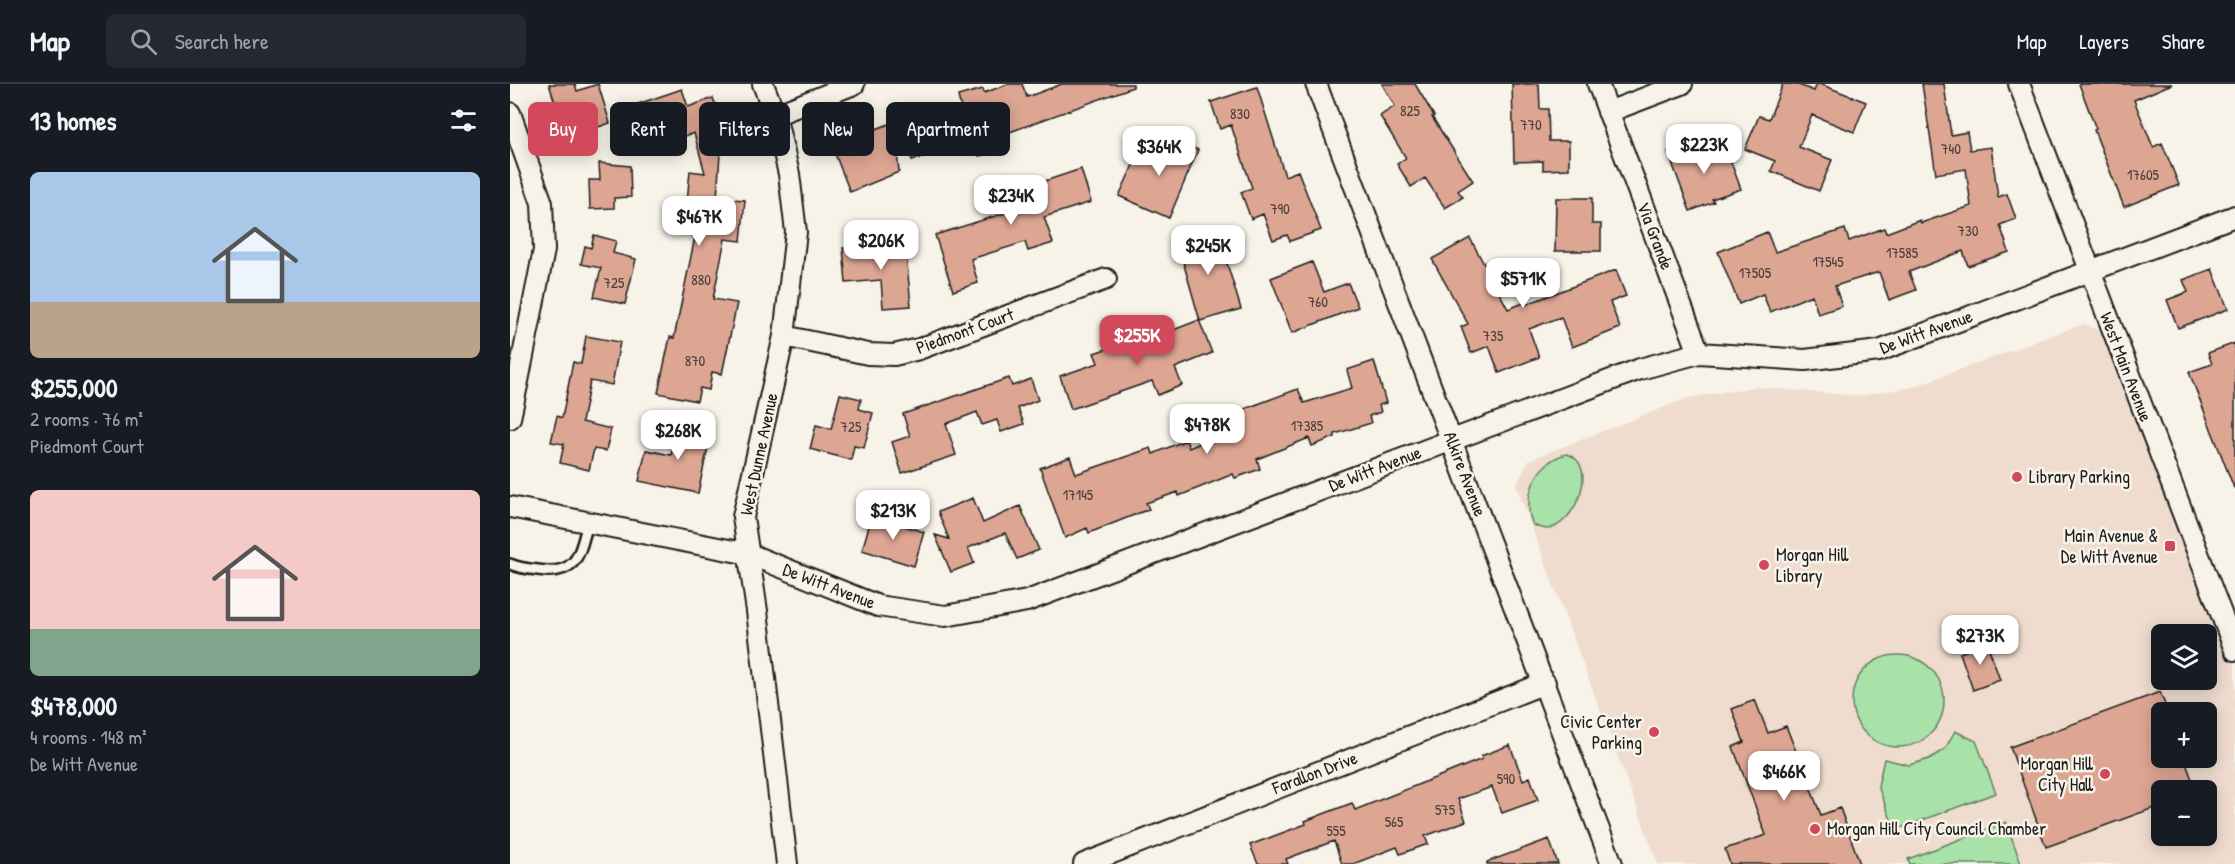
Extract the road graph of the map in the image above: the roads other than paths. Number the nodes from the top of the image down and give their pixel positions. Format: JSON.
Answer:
{"nodes":[{"id":1,"x":763,"y":84,"type":"edge"},
{"id":2,"x":854,"y":84,"type":"edge"},
{"id":3,"x":1316,"y":84,"type":"edge"},
{"id":4,"x":1598,"y":84,"type":"edge"},
{"id":5,"x":1682,"y":84,"type":"edge"},
{"id":6,"x":2019,"y":84,"type":"edge"},
{"id":7,"x":770,"y":102,"type":"edge"},
{"id":8,"x":790,"y":109,"type":"edge"},
{"id":9,"x":1608,"y":112,"type":"junction"},
{"id":10,"x":510,"y":113,"type":"edge"},
{"id":11,"x":785,"y":156,"type":"edge"},
{"id":12,"x":2235,"y":216,"type":"edge"},
{"id":13,"x":2089,"y":272,"type":"junction"},
{"id":14,"x":1106,"y":279,"type":"dead end"},
{"id":15,"x":784,"y":336,"type":"junction"},
{"id":16,"x":1699,"y":353,"type":"junction"},
{"id":17,"x":514,"y":380,"type":"edge"},
{"id":18,"x":510,"y":418,"type":"edge"},
{"id":19,"x":1452,"y":440,"type":"junction"},
{"id":20,"x":510,"y":507,"type":"edge"},
{"id":21,"x":588,"y":523,"type":"junction"},
{"id":22,"x":749,"y":555,"type":"junction"},
{"id":23,"x":510,"y":564,"type":"edge"},
{"id":24,"x":2235,"y":650,"type":"edge"},
{"id":25,"x":1545,"y":683,"type":"junction"},
{"id":26,"x":787,"y":864,"type":"edge"},
{"id":27,"x":1084,"y":864,"type":"edge"},
{"id":28,"x":1612,"y":864,"type":"edge"}],
"edges":[{"from":1,"to":7,"type":"street","name":"West Dunne Avenue"},
{"from":2,"to":8,"type":"street"},
{"from":3,"to":19,"type":"street","name":"Alkire Avenue"},
{"from":4,"to":9,"type":"street","name":"Via Grande"},
{"from":5,"to":9,"type":"street"},
{"from":6,"to":13,"type":"street","name":"West Main Avenue"},
{"from":9,"to":16,"type":"street","name":"Via Grande"},
{"from":10,"to":17,"type":"street"},
{"from":11,"to":15,"type":"street","name":"West Dunne Avenue"},
{"from":12,"to":13,"type":"street","name":"De Witt Avenue"},
{"from":13,"to":16,"type":"street","name":"De Witt Avenue"},
{"from":13,"to":24,"type":"street","name":"West Main Avenue"},
{"from":14,"to":15,"type":"street","name":"Piedmont Court"},
{"from":15,"to":22,"type":"street","name":"West Dunne Avenue"},
{"from":16,"to":19,"type":"street","name":"De Witt Avenue"},
{"from":17,"to":18,"type":"street"},
{"from":19,"to":22,"type":"street","name":"De Witt Avenue"},
{"from":19,"to":25,"type":"street","name":"Alkire Avenue"},
{"from":20,"to":21,"type":"street","name":"De Witt Avenue"},
{"from":21,"to":22,"type":"street","name":"De Witt Avenue"},
{"from":21,"to":23,"type":"lane"},
{"from":22,"to":26,"type":"street","name":"West Dunne Avenue"},
{"from":25,"to":27,"type":"street","name":"Farallon Drive"},
{"from":25,"to":28,"type":"street","name":"Alkire Avenue"}]}
